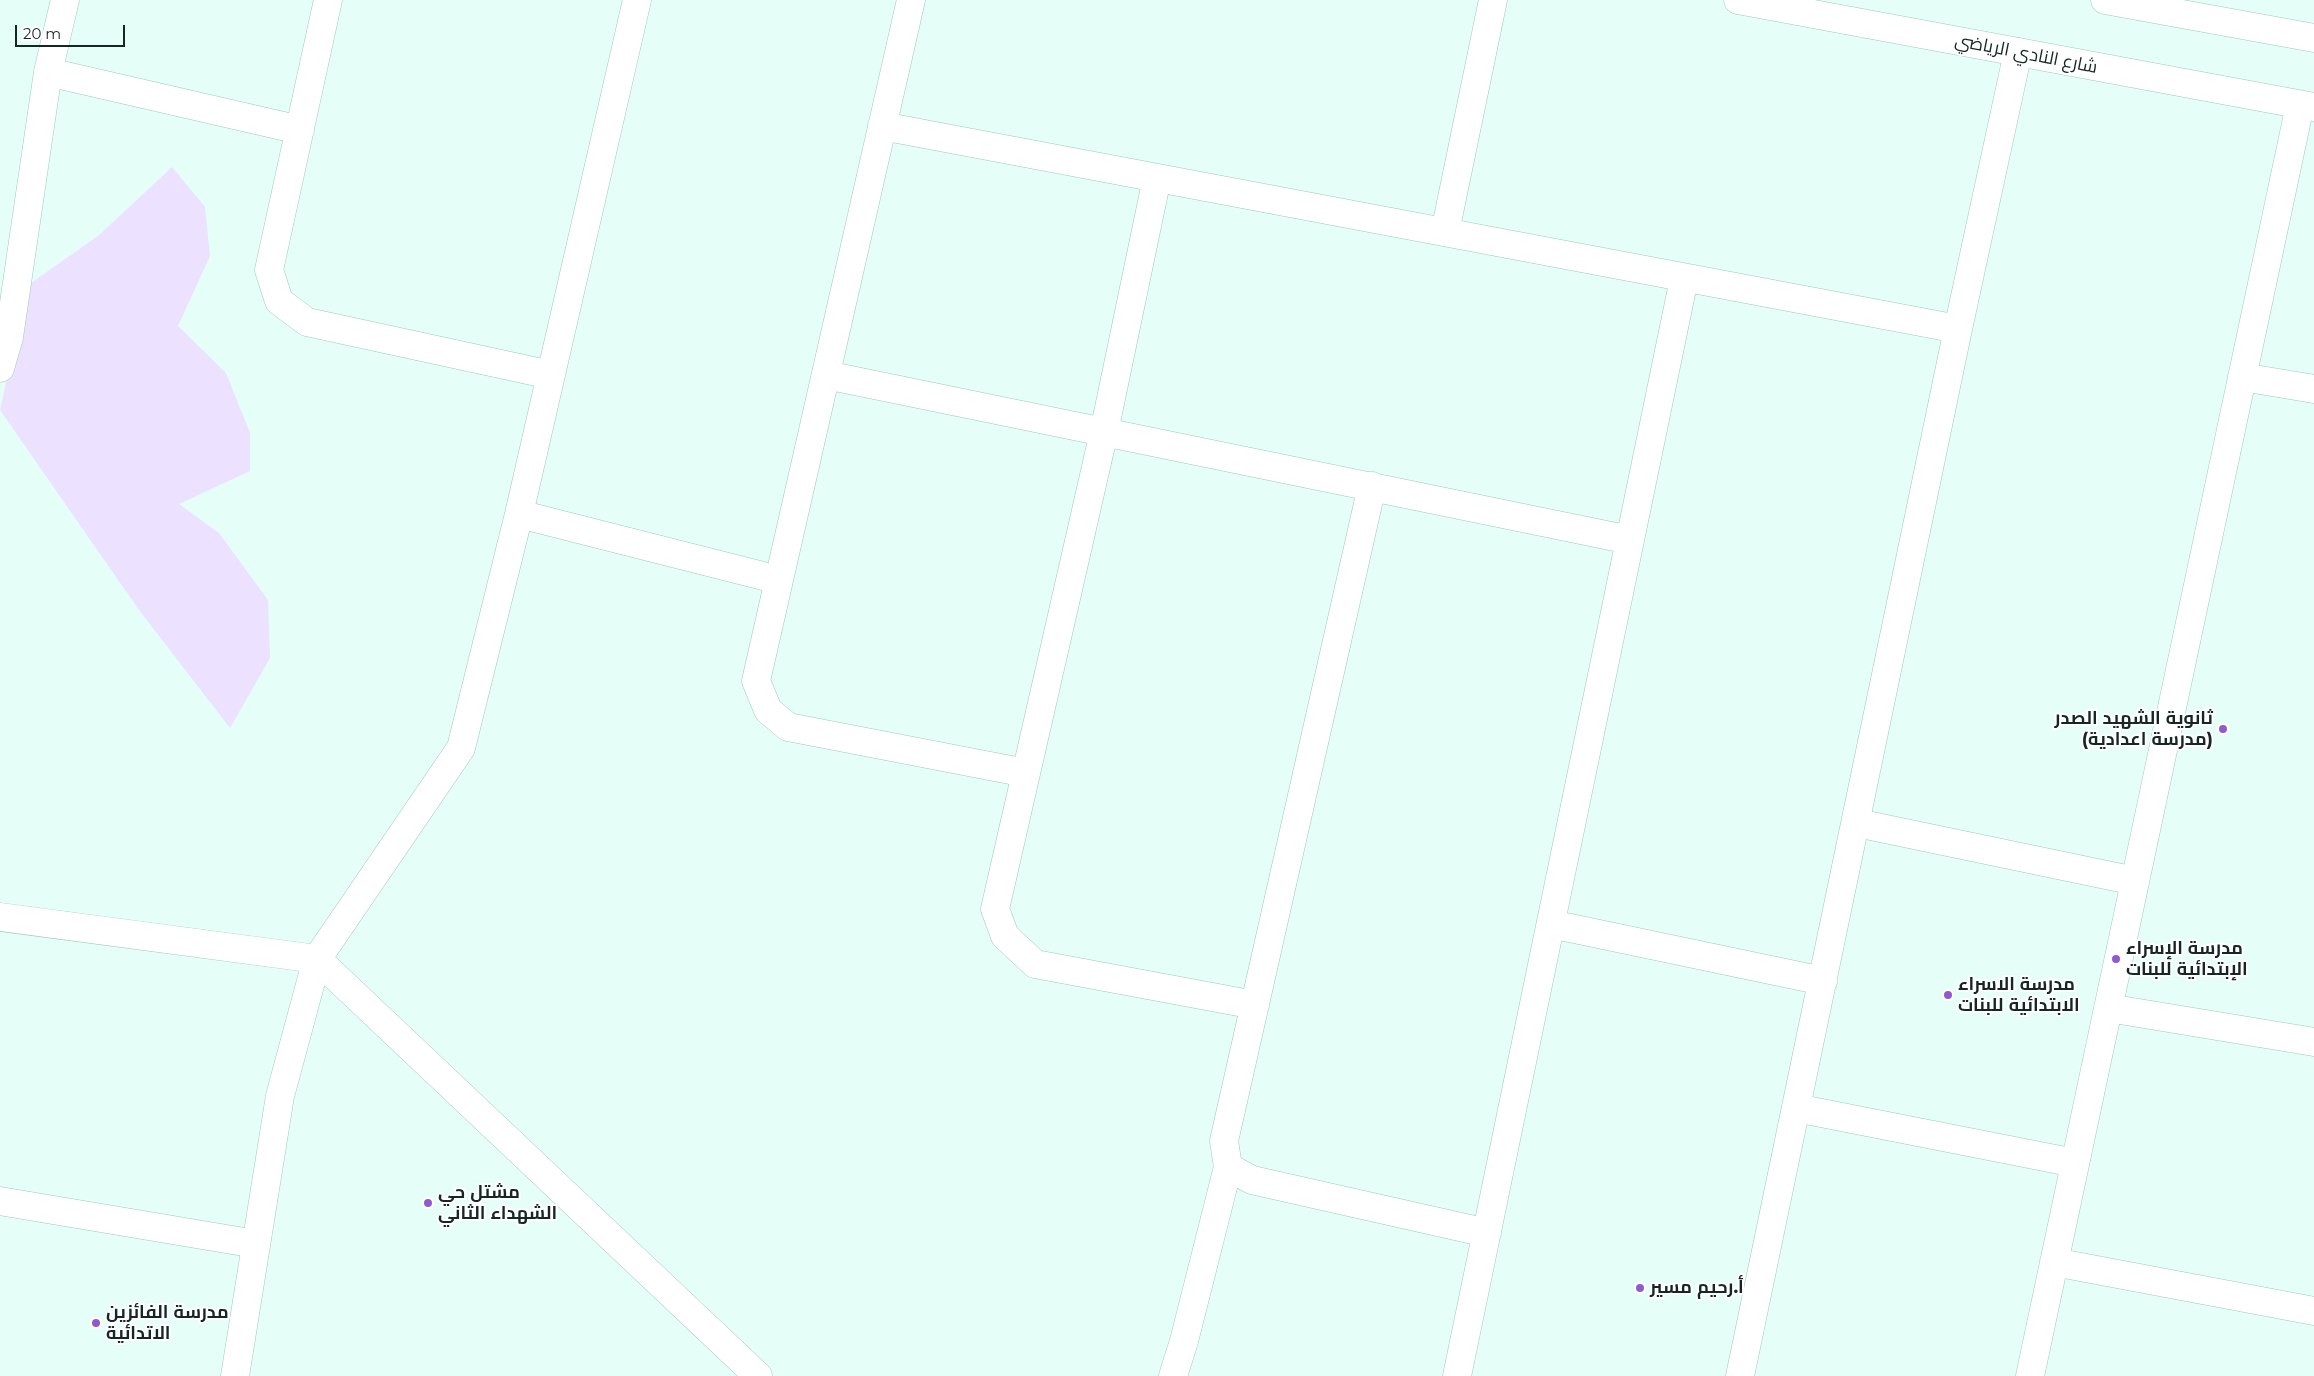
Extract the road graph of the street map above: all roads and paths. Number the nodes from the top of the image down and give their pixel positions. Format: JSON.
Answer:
{"nodes":[{"id":1,"x":65,"y":0,"type":"edge"},
{"id":2,"x":328,"y":0,"type":"edge"},
{"id":3,"x":637,"y":0,"type":"edge"},
{"id":4,"x":910,"y":0,"type":"edge"},
{"id":5,"x":1493,"y":0,"type":"edge"},
{"id":6,"x":1738,"y":0,"type":"edge"},
{"id":7,"x":2105,"y":0,"type":"edge"},
{"id":8,"x":2314,"y":38,"type":"edge"},
{"id":9,"x":2018,"y":52,"type":"junction"},
{"id":10,"x":48,"y":72,"type":"junction"},
{"id":11,"x":2307,"y":106,"type":"edge"},
{"id":12,"x":882,"y":126,"type":"junction"},
{"id":13,"x":300,"y":130,"type":"junction"},
{"id":14,"x":1157,"y":178,"type":"junction"},
{"id":15,"x":1445,"y":232,"type":"junction"},
{"id":16,"x":1684,"y":279,"type":"junction"},
{"id":17,"x":1958,"y":329,"type":"junction"},
{"id":18,"x":0,"y":368,"type":"edge"},
{"id":19,"x":551,"y":375,"type":"junction"},
{"id":20,"x":826,"y":375,"type":"junction"},
{"id":21,"x":2242,"y":378,"type":"junction"},
{"id":22,"x":2314,"y":389,"type":"edge"},
{"id":23,"x":1104,"y":432,"type":"junction"},
{"id":24,"x":1372,"y":486,"type":"junction"},
{"id":25,"x":519,"y":514,"type":"junction"},
{"id":26,"x":1630,"y":540,"type":"junction"},
{"id":27,"x":779,"y":580,"type":"junction"},
{"id":28,"x":1026,"y":773,"type":"junction"},
{"id":29,"x":1857,"y":823,"type":"junction"},
{"id":30,"x":2135,"y":881,"type":"junction"},
{"id":31,"x":0,"y":917,"type":"edge"},
{"id":32,"x":1551,"y":924,"type":"junction"},
{"id":33,"x":317,"y":959,"type":"junction"},
{"id":34,"x":1823,"y":980,"type":"junction"},
{"id":35,"x":1255,"y":1005,"type":"junction"},
{"id":36,"x":2108,"y":1008,"type":"junction"},
{"id":37,"x":2314,"y":1042,"type":"edge"},
{"id":38,"x":1796,"y":1108,"type":"junction"},
{"id":39,"x":2075,"y":1163,"type":"junction"},
{"id":40,"x":1228,"y":1167,"type":"junction"},
{"id":41,"x":0,"y":1201,"type":"edge"},
{"id":42,"x":1487,"y":1233,"type":"junction"},
{"id":43,"x":256,"y":1244,"type":"junction"},
{"id":44,"x":2054,"y":1262,"type":"junction"},
{"id":45,"x":2314,"y":1311,"type":"edge"},
{"id":46,"x":235,"y":1376,"type":"edge"},
{"id":47,"x":758,"y":1376,"type":"edge"},
{"id":48,"x":1173,"y":1376,"type":"edge"},
{"id":49,"x":1457,"y":1376,"type":"edge"},
{"id":50,"x":1740,"y":1376,"type":"edge"},
{"id":51,"x":2030,"y":1376,"type":"edge"}],
"edges":[{"from":1,"to":10,"type":"street"},
{"from":2,"to":13,"type":"street"},
{"from":3,"to":19,"type":"street"},
{"from":4,"to":12,"type":"street"},
{"from":5,"to":15,"type":"street"},
{"from":6,"to":9,"type":"street","name":"شارع النادي الرياضي"},
{"from":7,"to":8,"type":"street"},
{"from":9,"to":11,"type":"street","name":"شارع النادي الرياضي"},
{"from":9,"to":17,"type":"street"},
{"from":10,"to":13,"type":"street"},
{"from":10,"to":18,"type":"street"},
{"from":11,"to":21,"type":"street"},
{"from":12,"to":14,"type":"street"},
{"from":12,"to":20,"type":"street"},
{"from":13,"to":19,"type":"street"},
{"from":14,"to":15,"type":"street"},
{"from":14,"to":23,"type":"street"},
{"from":15,"to":16,"type":"street"},
{"from":16,"to":17,"type":"street"},
{"from":16,"to":26,"type":"street"},
{"from":17,"to":29,"type":"street"},
{"from":19,"to":25,"type":"street"},
{"from":20,"to":23,"type":"street"},
{"from":20,"to":27,"type":"street"},
{"from":21,"to":22,"type":"street"},
{"from":21,"to":30,"type":"street"},
{"from":23,"to":24,"type":"street"},
{"from":23,"to":28,"type":"street"},
{"from":24,"to":26,"type":"street"},
{"from":24,"to":35,"type":"street"},
{"from":25,"to":27,"type":"street"},
{"from":25,"to":33,"type":"street"},
{"from":26,"to":32,"type":"street"},
{"from":27,"to":28,"type":"street"},
{"from":28,"to":35,"type":"street"},
{"from":29,"to":30,"type":"street"},
{"from":29,"to":34,"type":"street"},
{"from":30,"to":36,"type":"street"},
{"from":31,"to":33,"type":"street"},
{"from":32,"to":34,"type":"street"},
{"from":32,"to":42,"type":"street"},
{"from":33,"to":43,"type":"street"},
{"from":33,"to":47,"type":"street"},
{"from":34,"to":38,"type":"street"},
{"from":35,"to":40,"type":"street"},
{"from":36,"to":37,"type":"street"},
{"from":36,"to":39,"type":"street"},
{"from":38,"to":39,"type":"street"},
{"from":38,"to":50,"type":"street"},
{"from":39,"to":44,"type":"street"},
{"from":40,"to":42,"type":"street"},
{"from":40,"to":48,"type":"street"},
{"from":41,"to":43,"type":"street"},
{"from":42,"to":49,"type":"street"},
{"from":43,"to":46,"type":"street"},
{"from":44,"to":45,"type":"street"},
{"from":44,"to":51,"type":"street"}]}
